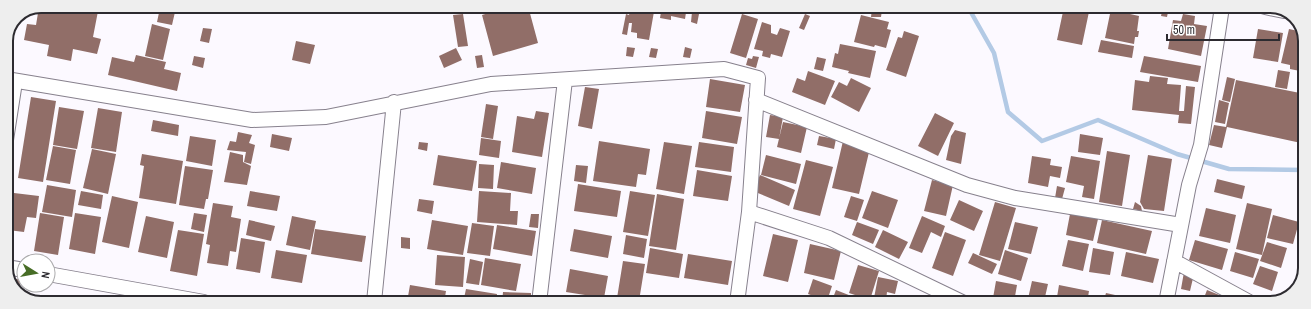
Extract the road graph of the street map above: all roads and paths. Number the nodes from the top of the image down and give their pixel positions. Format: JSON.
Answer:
{"nodes":[{"id":1,"x":1221,"y":13,"type":"edge"},
{"id":2,"x":13,"y":80,"type":"edge"},
{"id":3,"x":565,"y":80,"type":"junction"},
{"id":4,"x":756,"y":100,"type":"junction"},
{"id":5,"x":394,"y":102,"type":"junction"},
{"id":6,"x":749,"y":212,"type":"junction"},
{"id":7,"x":1181,"y":225,"type":"junction"},
{"id":8,"x":1174,"y":261,"type":"junction"},
{"id":9,"x":56,"y":275,"type":"edge"},
{"id":10,"x":171,"y":296,"type":"edge"},
{"id":11,"x":375,"y":296,"type":"edge"},
{"id":12,"x":540,"y":296,"type":"edge"},
{"id":13,"x":738,"y":296,"type":"edge"},
{"id":14,"x":949,"y":296,"type":"edge"},
{"id":15,"x":1167,"y":296,"type":"edge"},
{"id":16,"x":1239,"y":296,"type":"edge"}],
"edges":[{"from":1,"to":7,"type":"street"},
{"from":2,"to":5,"type":"street"},
{"from":3,"to":4,"type":"street"},
{"from":3,"to":5,"type":"street"},
{"from":3,"to":12,"type":"street"},
{"from":4,"to":6,"type":"street"},
{"from":4,"to":7,"type":"street"},
{"from":5,"to":11,"type":"street"},
{"from":6,"to":13,"type":"street"},
{"from":6,"to":14,"type":"street"},
{"from":7,"to":8,"type":"street"},
{"from":8,"to":15,"type":"street"},
{"from":8,"to":16,"type":"street"},
{"from":9,"to":10,"type":"street"}]}
